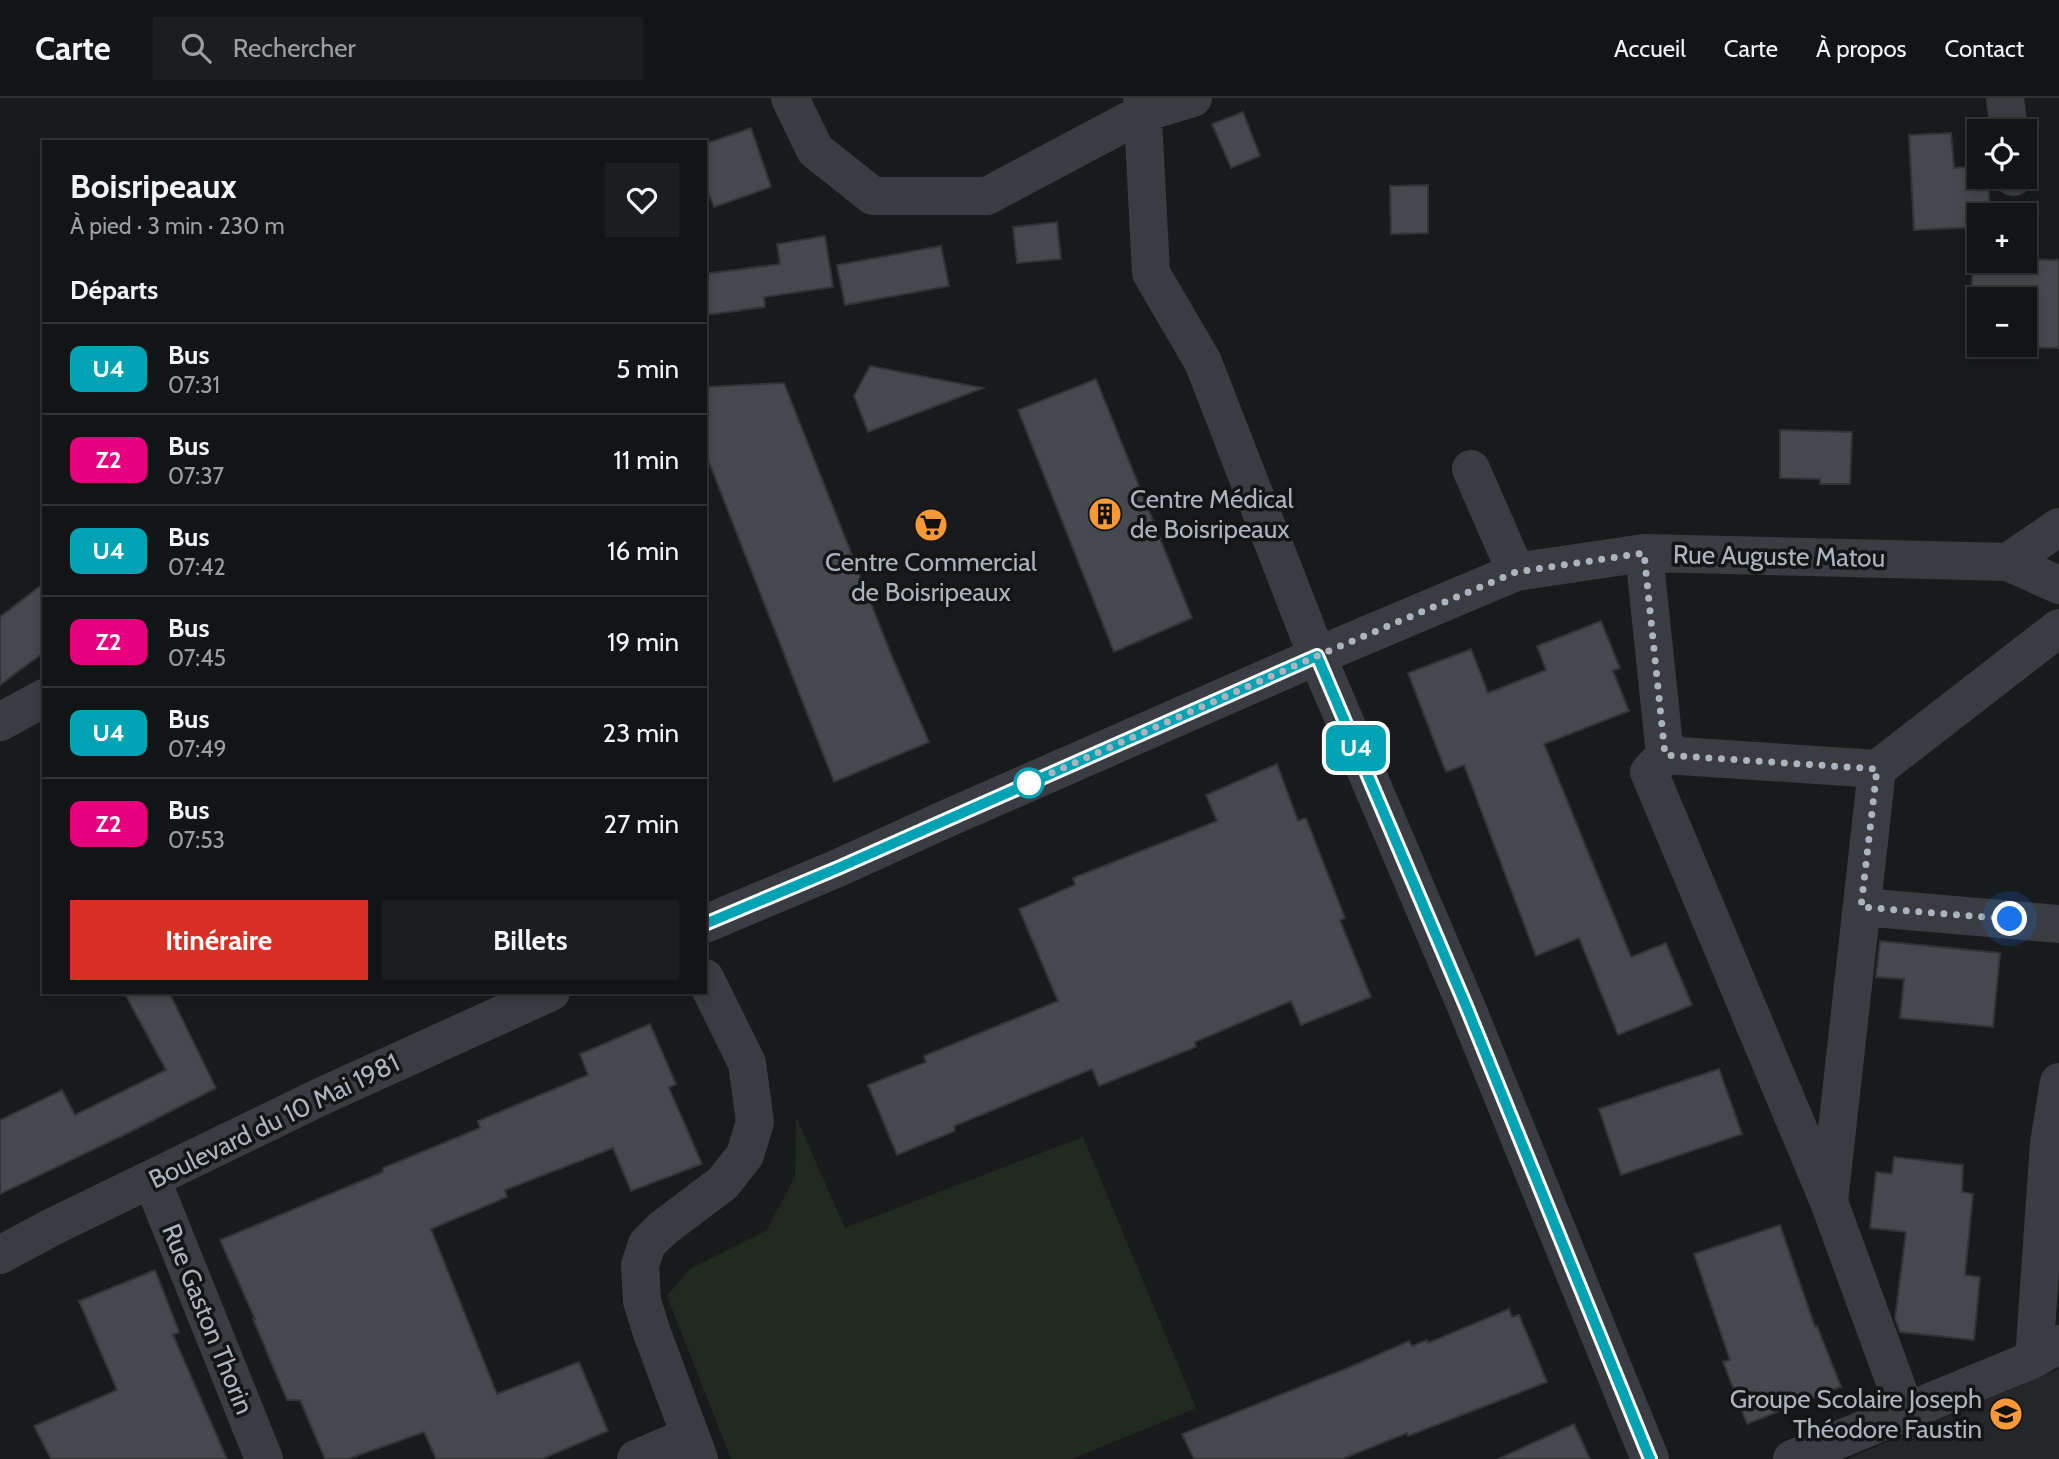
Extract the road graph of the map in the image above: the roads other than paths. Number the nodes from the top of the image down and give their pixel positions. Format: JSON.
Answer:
{"nodes":[{"id":1,"x":790,"y":98,"type":"edge"},
{"id":2,"x":1193,"y":98,"type":"edge"},
{"id":3,"x":2006,"y":98,"type":"edge"},
{"id":4,"x":1142,"y":106,"type":"edge"},
{"id":5,"x":2008,"y":119,"type":"edge"},
{"id":6,"x":1471,"y":469,"type":"dead end"},
{"id":7,"x":2059,"y":527,"type":"edge"},
{"id":8,"x":2059,"y":535,"type":"edge"},
{"id":9,"x":1644,"y":553,"type":"junction"},
{"id":10,"x":2008,"y":562,"type":"junction"},
{"id":11,"x":1516,"y":572,"type":"junction"},
{"id":12,"x":2059,"y":583,"type":"edge"},
{"id":13,"x":2059,"y":628,"type":"edge"},
{"id":14,"x":1317,"y":656,"type":"junction"},
{"id":15,"x":42,"y":699,"type":"edge"},
{"id":16,"x":0,"y":722,"type":"edge"},
{"id":17,"x":1665,"y":755,"type":"junction"},
{"id":18,"x":1877,"y":769,"type":"junction"},
{"id":19,"x":1861,"y":907,"type":"junction"},
{"id":20,"x":707,"y":923,"type":"edge"},
{"id":21,"x":2059,"y":923,"type":"edge"},
{"id":22,"x":707,"y":982,"type":"edge"},
{"id":23,"x":547,"y":994,"type":"edge"},
{"id":24,"x":2059,"y":1082,"type":"edge"},
{"id":25,"x":2054,"y":1151,"type":"edge"},
{"id":26,"x":152,"y":1180,"type":"junction"},
{"id":27,"x":1829,"y":1202,"type":"junction"},
{"id":28,"x":0,"y":1255,"type":"edge"},
{"id":29,"x":2046,"y":1351,"type":"edge"},
{"id":30,"x":1906,"y":1412,"type":"junction"},
{"id":31,"x":694,"y":1447,"type":"edge"},
{"id":32,"x":264,"y":1459,"type":"edge"},
{"id":33,"x":636,"y":1459,"type":"edge"},
{"id":34,"x":1650,"y":1459,"type":"edge"},
{"id":35,"x":1792,"y":1459,"type":"edge"}],
"edges":[{"from":1,"to":4,"type":"street"},
{"from":2,"to":4,"type":"street"},
{"from":3,"to":5,"type":"street"},
{"from":4,"to":14,"type":"street"},
{"from":6,"to":11,"type":"street"},
{"from":7,"to":10,"type":"street"},
{"from":8,"to":12,"type":"street"},
{"from":9,"to":10,"type":"street","name":"Rue Auguste Matou"},
{"from":9,"to":11,"type":"street","name":"Rue Auguste Matou"},
{"from":9,"to":17,"type":"street"},
{"from":10,"to":12,"type":"street","name":"Rue Auguste Matou"},
{"from":11,"to":14,"type":"street","name":"Rue Auguste Matou"},
{"from":13,"to":18,"type":"street"},
{"from":14,"to":20,"type":"street"},
{"from":14,"to":34,"type":"street"},
{"from":15,"to":16,"type":"street"},
{"from":17,"to":18,"type":"street"},
{"from":17,"to":27,"type":"street"},
{"from":18,"to":19,"type":"street"},
{"from":19,"to":21,"type":"street"},
{"from":19,"to":27,"type":"street"},
{"from":22,"to":31,"type":"street"},
{"from":23,"to":26,"type":"street","name":"Boulevard du 10 Mai 1981"},
{"from":24,"to":25,"type":"street"},
{"from":25,"to":29,"type":"street"},
{"from":26,"to":28,"type":"street","name":"Boulevard du 10 Mai 1981"},
{"from":26,"to":32,"type":"street","name":"Rue Gaston Thorin"},
{"from":27,"to":30,"type":"street"},
{"from":29,"to":30,"type":"street"},
{"from":30,"to":35,"type":"street"},
{"from":31,"to":33,"type":"street"}]}
